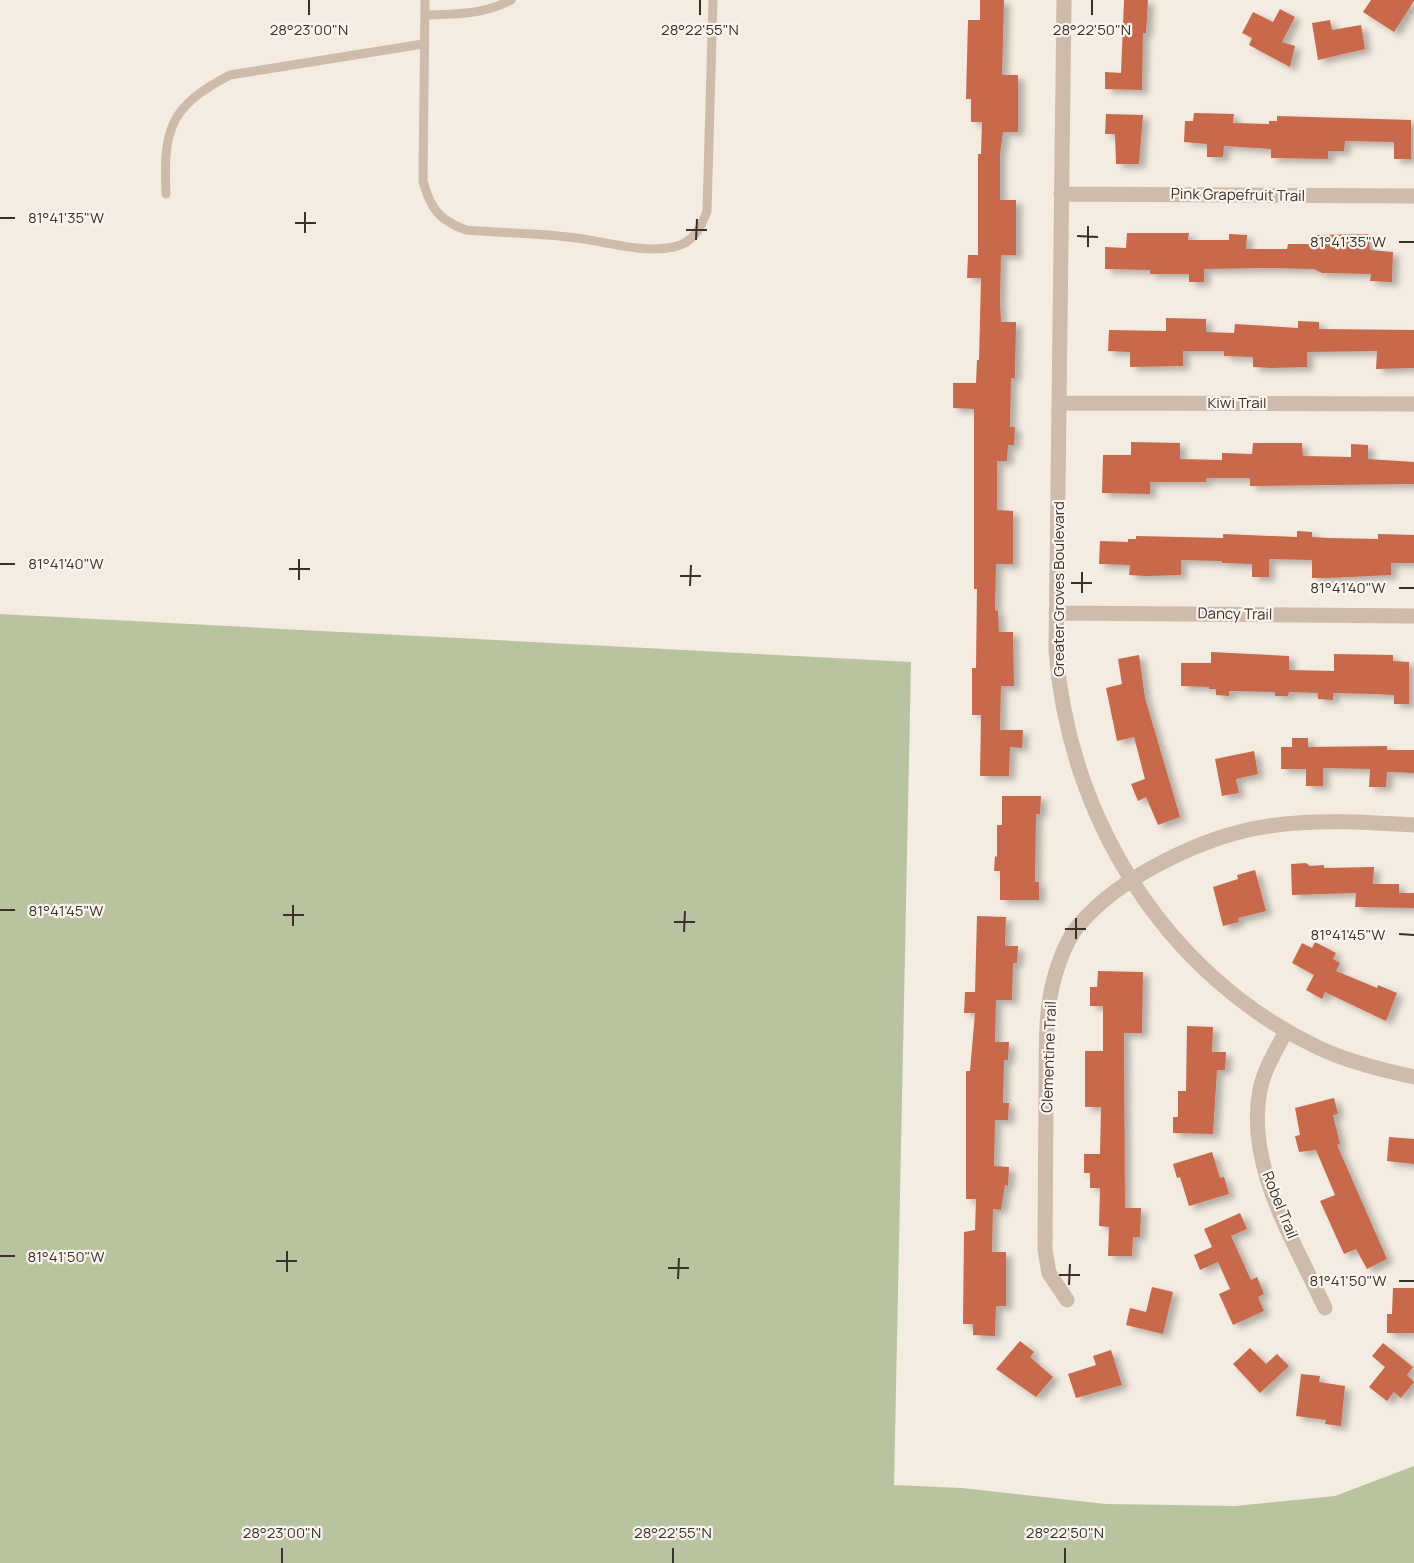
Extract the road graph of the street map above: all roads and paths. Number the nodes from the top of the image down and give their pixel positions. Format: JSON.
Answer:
{"nodes":[{"id":1,"x":425,"y":0,"type":"edge"},
{"id":2,"x":511,"y":0,"type":"edge"},
{"id":3,"x":713,"y":0,"type":"edge"},
{"id":4,"x":1064,"y":0,"type":"edge"},
{"id":5,"x":425,"y":15,"type":"junction"},
{"id":6,"x":423,"y":44,"type":"junction"},
{"id":7,"x":166,"y":194,"type":"dead end"},
{"id":8,"x":1061,"y":194,"type":"junction"},
{"id":9,"x":1414,"y":196,"type":"edge"},
{"id":10,"x":1059,"y":403,"type":"junction"},
{"id":11,"x":1414,"y":404,"type":"edge"},
{"id":12,"x":1056,"y":613,"type":"junction"},
{"id":13,"x":1414,"y":616,"type":"edge"},
{"id":14,"x":1414,"y":825,"type":"edge"},
{"id":15,"x":1130,"y":880,"type":"junction"},
{"id":16,"x":1286,"y":1031,"type":"junction"},
{"id":17,"x":1414,"y":1077,"type":"edge"},
{"id":18,"x":1066,"y":1300,"type":"dead end"},
{"id":19,"x":1325,"y":1308,"type":"dead end"}],
"edges":[{"from":1,"to":5,"type":"lane"},
{"from":2,"to":5,"type":"lane"},
{"from":3,"to":6,"type":"lane"},
{"from":4,"to":8,"type":"street","name":"Greater Groves Boulevard"},
{"from":5,"to":6,"type":"lane"},
{"from":6,"to":7,"type":"lane"},
{"from":8,"to":9,"type":"street","name":"Pink Grapefruit Trail"},
{"from":8,"to":10,"type":"street","name":"Greater Groves Boulevard"},
{"from":10,"to":11,"type":"street","name":"Kiwi Trail"},
{"from":10,"to":12,"type":"street","name":"Greater Groves Boulevard"},
{"from":12,"to":13,"type":"street","name":"Dancy Trail"},
{"from":12,"to":15,"type":"street","name":"Greater Groves Boulevard"},
{"from":14,"to":15,"type":"street","name":"Clementine Trail"},
{"from":15,"to":16,"type":"street","name":"Greater Groves Boulevard"},
{"from":15,"to":18,"type":"street","name":"Clementine Trail"},
{"from":16,"to":17,"type":"street","name":"Greater Groves Boulevard"},
{"from":16,"to":19,"type":"street","name":"Robel Trail"}]}
